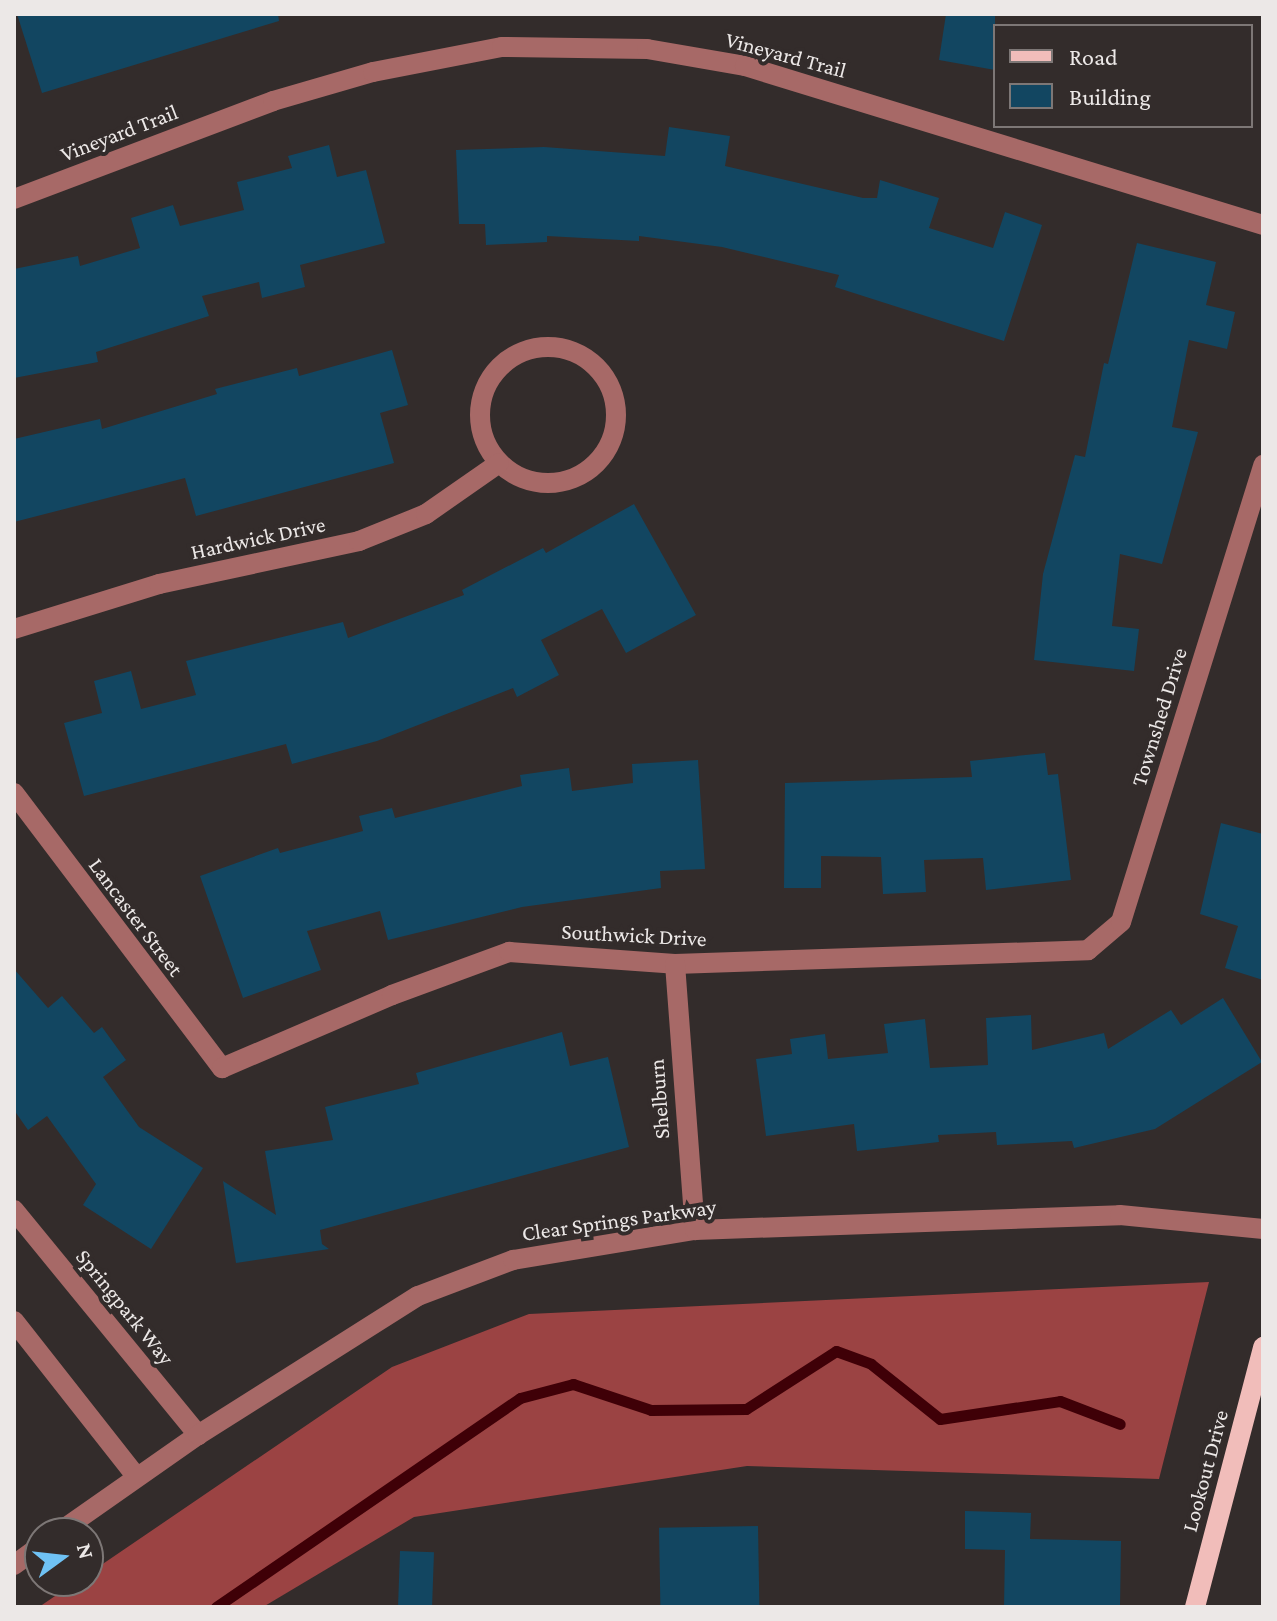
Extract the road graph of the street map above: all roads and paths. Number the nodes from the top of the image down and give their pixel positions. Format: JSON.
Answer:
{"nodes":[{"id":1,"x":14,"y":199,"type":"edge"},
{"id":2,"x":1263,"y":225,"type":"edge"},
{"id":3,"x":499,"y":463,"type":"junction"},
{"id":4,"x":1263,"y":465,"type":"edge"},
{"id":5,"x":14,"y":629,"type":"edge"},
{"id":6,"x":14,"y":793,"type":"edge"},
{"id":7,"x":1066,"y":954,"type":"joint"},
{"id":8,"x":675,"y":964,"type":"junction"},
{"id":9,"x":222,"y":1068,"type":"joint"},
{"id":10,"x":14,"y":1210,"type":"edge"},
{"id":11,"x":1263,"y":1229,"type":"edge"},
{"id":12,"x":695,"y":1230,"type":"junction"},
{"id":13,"x":14,"y":1321,"type":"edge"},
{"id":14,"x":1263,"y":1347,"type":"edge"},
{"id":15,"x":198,"y":1435,"type":"junction"},
{"id":16,"x":136,"y":1476,"type":"junction"},
{"id":17,"x":80,"y":1517,"type":"edge"},
{"id":18,"x":1195,"y":1607,"type":"edge"}],
"edges":[{"from":1,"to":2,"type":"street","name":"Vineyard Trail"},
{"from":3,"to":3,"type":"street"},
{"from":3,"to":5,"type":"street","name":"Hardwick Drive"},
{"from":4,"to":7,"type":"street","name":"Townshed Drive"},
{"from":6,"to":9,"type":"street","name":"Lancaster Street"},
{"from":7,"to":8,"type":"street","name":"Southwick Drive"},
{"from":8,"to":9,"type":"street","name":"Southwick Drive"},
{"from":8,"to":12,"type":"street","name":"Shelburn"},
{"from":10,"to":15,"type":"street","name":"Springpark Way"},
{"from":11,"to":12,"type":"street","name":"Clear Springs Parkway"},
{"from":12,"to":15,"type":"street","name":"Clear Springs Parkway"},
{"from":13,"to":16,"type":"street"},
{"from":14,"to":18,"type":"main road","name":"Lookout Drive"},
{"from":15,"to":16,"type":"street","name":"Clear Springs Parkway"},
{"from":16,"to":17,"type":"street","name":"Clear Springs Parkway"}]}
